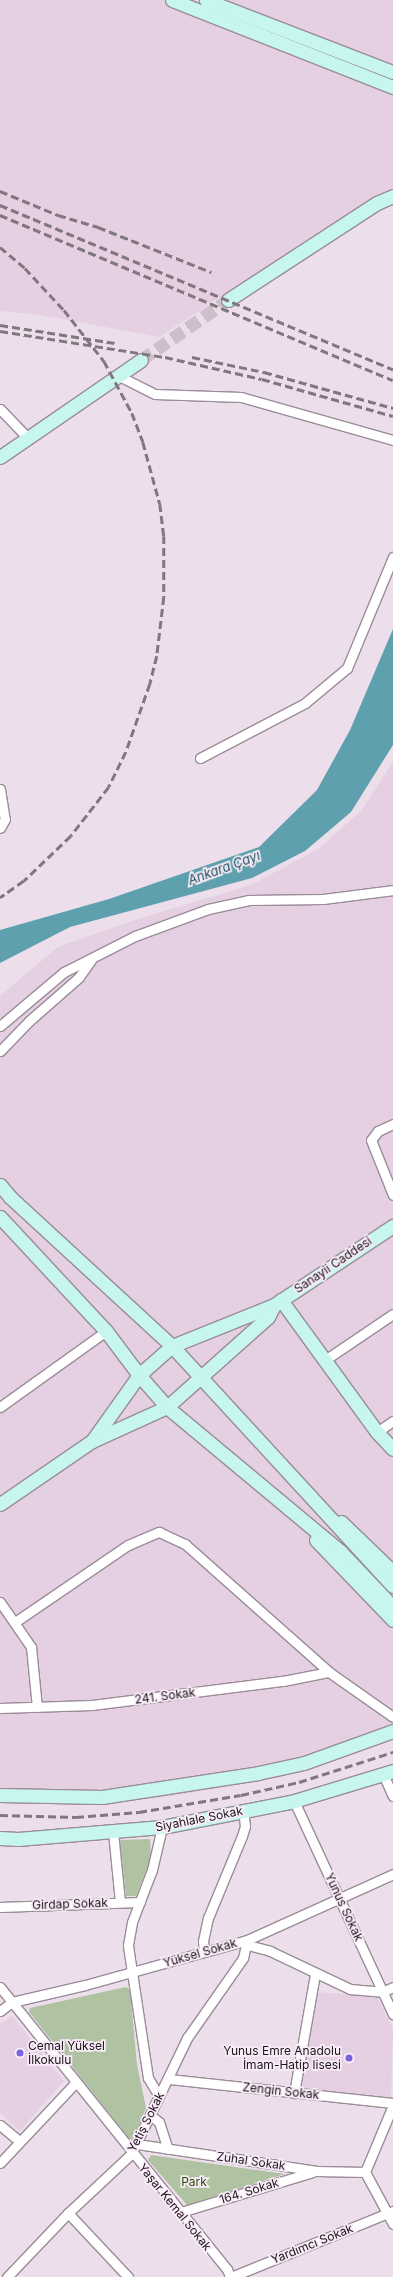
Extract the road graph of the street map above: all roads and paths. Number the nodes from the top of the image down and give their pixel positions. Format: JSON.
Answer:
{"nodes":[{"id":1,"x":172,"y":0,"type":"edge"},
{"id":2,"x":206,"y":0,"type":"edge"},
{"id":3,"x":393,"y":72,"type":"edge"},
{"id":4,"x":393,"y":87,"type":"edge"},
{"id":5,"x":393,"y":196,"type":"edge"},
{"id":6,"x":228,"y":300,"type":"tunnel mouth"},
{"id":7,"x":141,"y":360,"type":"tunnel mouth"},
{"id":8,"x":119,"y":376,"type":"junction"},
{"id":9,"x":0,"y":410,"type":"edge"},
{"id":10,"x":27,"y":438,"type":"junction"},
{"id":11,"x":393,"y":440,"type":"edge"},
{"id":12,"x":0,"y":457,"type":"edge"},
{"id":13,"x":393,"y":557,"type":"edge"},
{"id":14,"x":200,"y":758,"type":"dead end"},
{"id":15,"x":0,"y":789,"type":"edge"},
{"id":16,"x":0,"y":828,"type":"edge"},
{"id":17,"x":393,"y":890,"type":"edge"},
{"id":18,"x":90,"y":960,"type":"junction"},
{"id":19,"x":0,"y":1026,"type":"edge"},
{"id":20,"x":0,"y":1051,"type":"edge"},
{"id":21,"x":393,"y":1124,"type":"edge"},
{"id":22,"x":0,"y":1185,"type":"edge"},
{"id":23,"x":393,"y":1195,"type":"edge"},
{"id":24,"x":0,"y":1217,"type":"edge"},
{"id":25,"x":393,"y":1226,"type":"edge"},
{"id":26,"x":277,"y":1303,"type":"junction"},
{"id":27,"x":393,"y":1314,"type":"edge"},
{"id":28,"x":106,"y":1331,"type":"junction"},
{"id":29,"x":172,"y":1346,"type":"junction"},
{"id":30,"x":325,"y":1360,"type":"junction"},
{"id":31,"x":139,"y":1375,"type":"junction"},
{"id":32,"x":201,"y":1378,"type":"junction"},
{"id":33,"x":167,"y":1406,"type":"junction"},
{"id":34,"x":0,"y":1407,"type":"edge"},
{"id":35,"x":393,"y":1421,"type":"edge"},
{"id":36,"x":377,"y":1432,"type":"junction"},
{"id":37,"x":92,"y":1441,"type":"junction"},
{"id":38,"x":393,"y":1449,"type":"edge"},
{"id":39,"x":313,"y":1501,"type":"junction"},
{"id":40,"x":0,"y":1504,"type":"edge"},
{"id":41,"x":300,"y":1517,"type":"junction"},
{"id":42,"x":393,"y":1572,"type":"edge"},
{"id":43,"x":393,"y":1586,"type":"edge"},
{"id":44,"x":0,"y":1602,"type":"edge"},
{"id":45,"x":393,"y":1607,"type":"edge"},
{"id":46,"x":393,"y":1620,"type":"edge"},
{"id":47,"x":15,"y":1622,"type":"junction"},
{"id":48,"x":329,"y":1672,"type":"junction"},
{"id":49,"x":38,"y":1707,"type":"junction"},
{"id":50,"x":0,"y":1708,"type":"edge"},
{"id":51,"x":393,"y":1717,"type":"edge"},
{"id":52,"x":393,"y":1731,"type":"edge"},
{"id":53,"x":388,"y":1772,"type":"edge"},
{"id":54,"x":0,"y":1795,"type":"edge"},
{"id":55,"x":393,"y":1796,"type":"edge"},
{"id":56,"x":294,"y":1801,"type":"junction"},
{"id":57,"x":242,"y":1810,"type":"junction"},
{"id":58,"x":162,"y":1827,"type":"junction"},
{"id":59,"x":113,"y":1832,"type":"junction"},
{"id":60,"x":0,"y":1838,"type":"edge"},
{"id":61,"x":393,"y":1874,"type":"edge"},
{"id":62,"x":341,"y":1899,"type":"junction"},
{"id":63,"x":120,"y":1902,"type":"junction"},
{"id":64,"x":140,"y":1902,"type":"junction"},
{"id":65,"x":0,"y":1907,"type":"edge"},
{"id":66,"x":248,"y":1943,"type":"junction"},
{"id":67,"x":204,"y":1952,"type":"junction"},
{"id":68,"x":132,"y":1973,"type":"junction"},
{"id":69,"x":315,"y":1974,"type":"junction"},
{"id":70,"x":0,"y":1987,"type":"edge"},
{"id":71,"x":393,"y":1987,"type":"edge"},
{"id":72,"x":382,"y":1992,"type":"junction"},
{"id":73,"x":12,"y":2002,"type":"junction"},
{"id":74,"x":0,"y":2011,"type":"edge"},
{"id":75,"x":393,"y":2014,"type":"edge"},
{"id":76,"x":169,"y":2078,"type":"junction"},
{"id":77,"x":76,"y":2082,"type":"junction"},
{"id":78,"x":294,"y":2093,"type":"junction"},
{"id":79,"x":159,"y":2096,"type":"junction"},
{"id":80,"x":393,"y":2104,"type":"edge"},
{"id":81,"x":150,"y":2115,"type":"junction"},
{"id":82,"x":0,"y":2125,"type":"edge"},
{"id":83,"x":19,"y":2142,"type":"junction"},
{"id":84,"x":137,"y":2144,"type":"junction"},
{"id":85,"x":168,"y":2149,"type":"junction"},
{"id":86,"x":131,"y":2154,"type":"junction"},
{"id":87,"x":0,"y":2163,"type":"edge"},
{"id":88,"x":317,"y":2170,"type":"junction"},
{"id":89,"x":365,"y":2172,"type":"junction"},
{"id":90,"x":181,"y":2212,"type":"junction"},
{"id":91,"x":390,"y":2212,"type":"edge"},
{"id":92,"x":68,"y":2214,"type":"junction"},
{"id":93,"x":393,"y":2224,"type":"edge"},
{"id":94,"x":0,"y":2274,"type":"edge"},
{"id":95,"x":122,"y":2275,"type":"edge"},
{"id":96,"x":3,"y":2277,"type":"edge"},
{"id":97,"x":7,"y":2277,"type":"edge"},
{"id":98,"x":231,"y":2277,"type":"edge"}],
"edges":[{"from":1,"to":4,"type":"street"},
{"from":2,"to":3,"type":"street"},
{"from":5,"to":6,"type":"street"},
{"from":7,"to":8,"type":"street"},
{"from":8,"to":10,"type":"street"},
{"from":8,"to":11,"type":"street"},
{"from":9,"to":10,"type":"street"},
{"from":10,"to":12,"type":"street"},
{"from":13,"to":14,"type":"street"},
{"from":15,"to":16,"type":"street"},
{"from":17,"to":18,"type":"street"},
{"from":18,"to":19,"type":"street"},
{"from":18,"to":20,"type":"street"},
{"from":21,"to":23,"type":"street"},
{"from":22,"to":29,"type":"street"},
{"from":24,"to":28,"type":"street"},
{"from":25,"to":26,"type":"street","name":"Sanayii Caddesi"},
{"from":26,"to":29,"type":"street","name":"Sanayii Caddesi"},
{"from":26,"to":30,"type":"street"},
{"from":26,"to":32,"type":"street","name":"Sanayii Caddesi"},
{"from":27,"to":30,"type":"street"},
{"from":28,"to":31,"type":"street"},
{"from":28,"to":34,"type":"street"},
{"from":29,"to":31,"type":"street","name":"Sanayii Caddesi"},
{"from":29,"to":32,"type":"street"},
{"from":30,"to":36,"type":"street"},
{"from":31,"to":33,"type":"street"},
{"from":31,"to":37,"type":"street"},
{"from":32,"to":33,"type":"street","name":"Sanayii Caddesi"},
{"from":32,"to":39,"type":"street"},
{"from":33,"to":37,"type":"street"},
{"from":33,"to":41,"type":"street"},
{"from":35,"to":36,"type":"street"},
{"from":36,"to":38,"type":"street"},
{"from":37,"to":40,"type":"street"},
{"from":39,"to":42,"type":"street"},
{"from":39,"to":43,"type":"street"},
{"from":41,"to":45,"type":"street"},
{"from":41,"to":46,"type":"street"},
{"from":44,"to":47,"type":"street"},
{"from":47,"to":48,"type":"street"},
{"from":47,"to":49,"type":"street"},
{"from":48,"to":49,"type":"street","name":"241. Sokak"},
{"from":48,"to":51,"type":"street"},
{"from":49,"to":50,"type":"street","name":"241. Sokak"},
{"from":52,"to":54,"type":"street"},
{"from":53,"to":55,"type":"street"},
{"from":53,"to":56,"type":"street","name":"Siyahlale Sokak"},
{"from":56,"to":57,"type":"street","name":"Siyahlale Sokak"},
{"from":56,"to":62,"type":"street","name":"Yunus Sokak"},
{"from":57,"to":58,"type":"street","name":"Siyahlale Sokak"},
{"from":57,"to":67,"type":"street"},
{"from":58,"to":59,"type":"street","name":"Siyahlale Sokak"},
{"from":58,"to":64,"type":"street"},
{"from":59,"to":60,"type":"street","name":"Siyahlale Sokak"},
{"from":59,"to":63,"type":"street"},
{"from":61,"to":62,"type":"street","name":"Yüksel Sokak"},
{"from":62,"to":66,"type":"street","name":"Yüksel Sokak"},
{"from":62,"to":72,"type":"street","name":"Yunus Sokak"},
{"from":63,"to":64,"type":"street","name":"Girdap Sokak"},
{"from":63,"to":65,"type":"street","name":"Girdap Sokak"},
{"from":64,"to":68,"type":"street"},
{"from":66,"to":67,"type":"street","name":"Yüksel Sokak"},
{"from":66,"to":69,"type":"street"},
{"from":66,"to":76,"type":"street","name":"Yetiş Sokak"},
{"from":67,"to":68,"type":"street","name":"Yüksel Sokak"},
{"from":68,"to":73,"type":"street","name":"Yüksel Sokak"},
{"from":68,"to":79,"type":"street"},
{"from":69,"to":72,"type":"street"},
{"from":69,"to":78,"type":"street"},
{"from":70,"to":73,"type":"street","name":"Yaşar Kemal Sokak"},
{"from":71,"to":72,"type":"street"},
{"from":72,"to":75,"type":"street","name":"Yunus Sokak"},
{"from":73,"to":74,"type":"street","name":"Yüksel Sokak"},
{"from":73,"to":77,"type":"street","name":"Yaşar Kemal Sokak"},
{"from":76,"to":78,"type":"street","name":"Zengin Sokak"},
{"from":76,"to":79,"type":"street","name":"Yetiş Sokak"},
{"from":77,"to":83,"type":"street"},
{"from":77,"to":86,"type":"street","name":"Yaşar Kemal Sokak"},
{"from":78,"to":80,"type":"street","name":"Zengin Sokak"},
{"from":79,"to":81,"type":"street","name":"Yetiş Sokak"},
{"from":80,"to":89,"type":"street"},
{"from":81,"to":84,"type":"street","name":"Yetiş Sokak"},
{"from":81,"to":85,"type":"street"},
{"from":82,"to":83,"type":"street"},
{"from":83,"to":87,"type":"street"},
{"from":84,"to":85,"type":"street","name":"Zuhal Sokak"},
{"from":84,"to":86,"type":"street","name":"Yetiş Sokak"},
{"from":85,"to":88,"type":"street","name":"Zuhal Sokak"},
{"from":86,"to":90,"type":"street","name":"Yaşar Kemal Sokak"},
{"from":86,"to":92,"type":"street","name":"Yetiş Sokak"},
{"from":88,"to":89,"type":"street","name":"Zuhal Sokak"},
{"from":88,"to":90,"type":"street","name":"164. Sokak"},
{"from":89,"to":91,"type":"street"},
{"from":90,"to":98,"type":"street","name":"Yaşar Kemal Sokak"},
{"from":91,"to":93,"type":"street"},
{"from":91,"to":98,"type":"street","name":"Yardımcı Sokak"},
{"from":92,"to":95,"type":"street"},
{"from":92,"to":97,"type":"street","name":"Yetiş Sokak"},
{"from":94,"to":96,"type":"street"}]}
